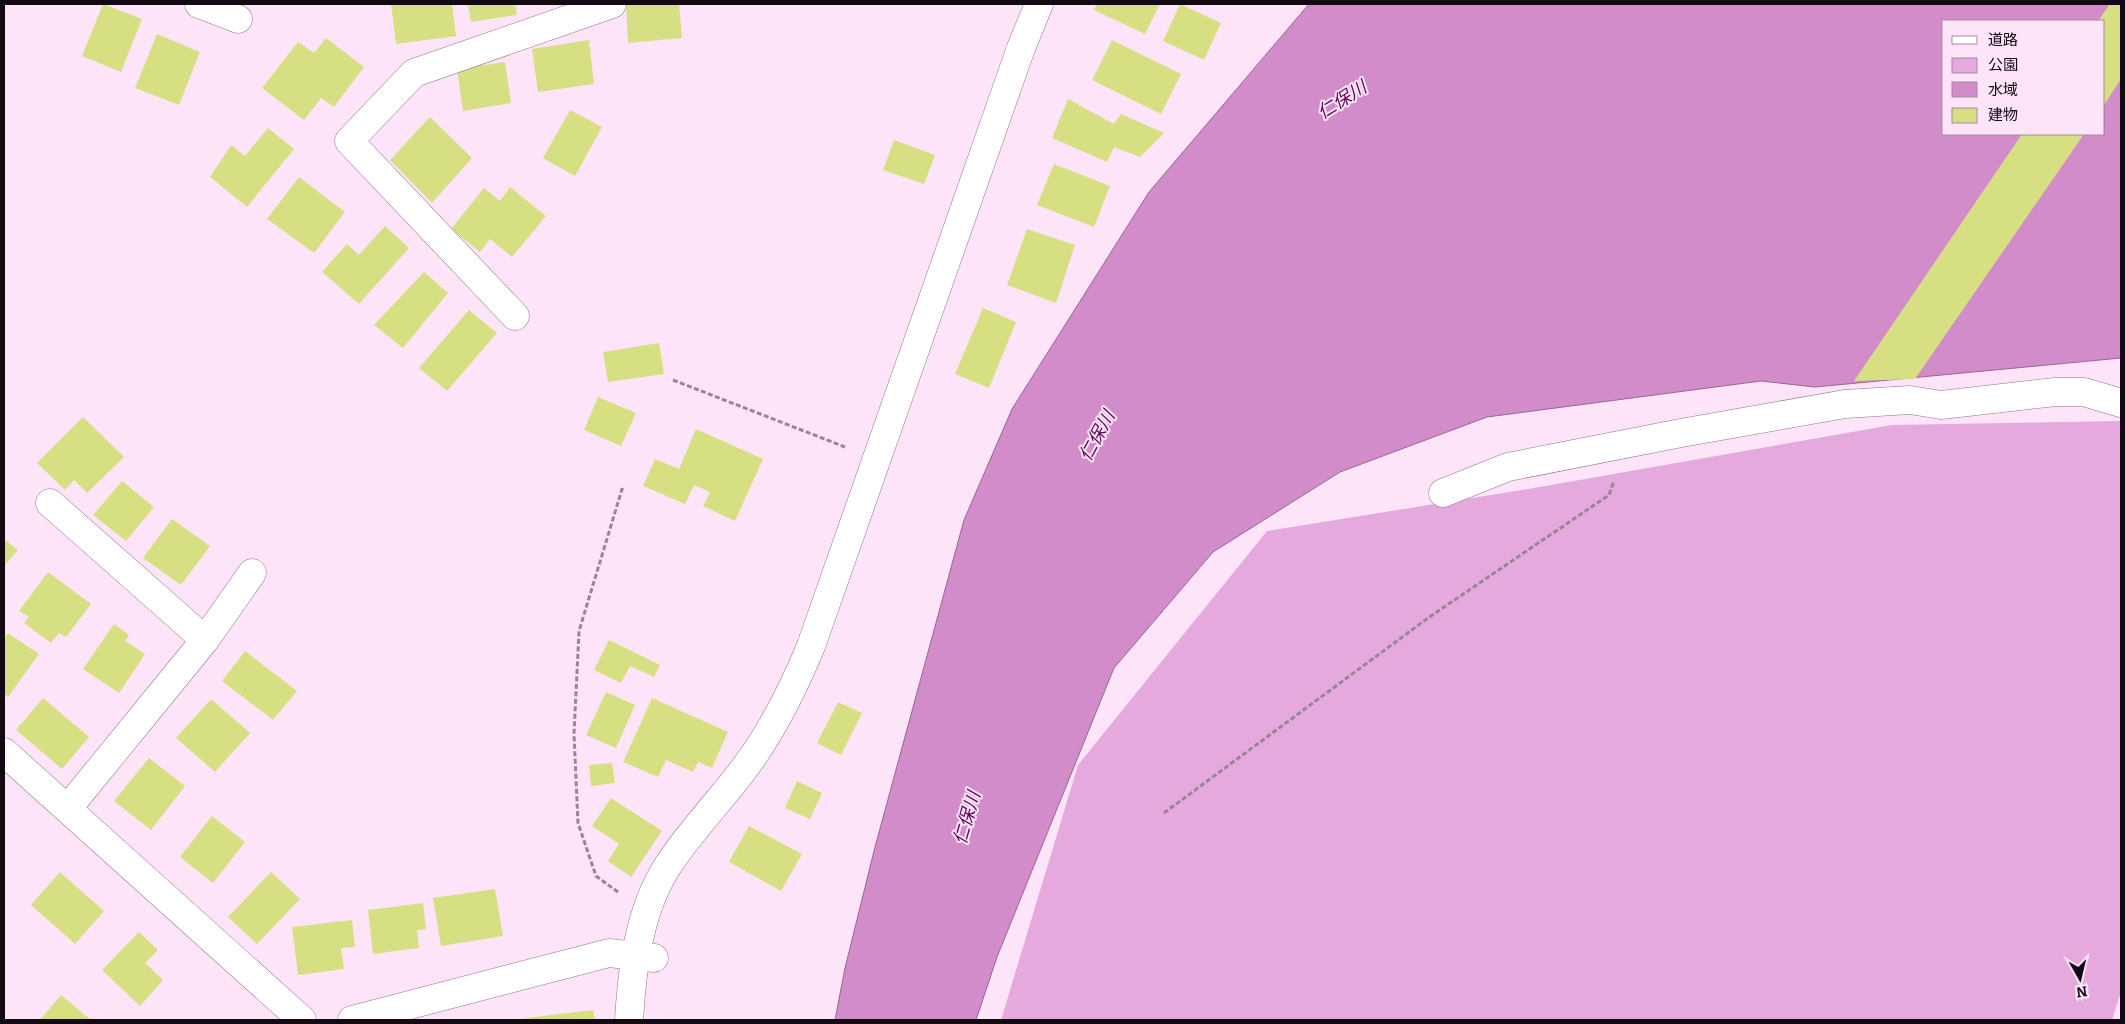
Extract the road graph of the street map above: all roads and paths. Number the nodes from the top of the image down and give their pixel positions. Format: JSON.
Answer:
{"nodes":[{"id":1,"x":198,"y":4,"type":"edge"},
{"id":2,"x":612,"y":4,"type":"edge"},
{"id":3,"x":1039,"y":4,"type":"edge"},
{"id":4,"x":238,"y":20,"type":"dead end"},
{"id":5,"x":515,"y":316,"type":"dead end"},
{"id":6,"x":673,"y":380,"type":"dead end"},
{"id":7,"x":2121,"y":402,"type":"edge"},
{"id":8,"x":878,"y":460,"type":"junction"},
{"id":9,"x":1615,"y":478,"type":"dead end"},
{"id":10,"x":623,"y":486,"type":"dead end"},
{"id":11,"x":1443,"y":493,"type":"dead end"},
{"id":12,"x":50,"y":503,"type":"dead end"},
{"id":13,"x":252,"y":573,"type":"dead end"},
{"id":14,"x":204,"y":640,"type":"junction"},
{"id":15,"x":4,"y":752,"type":"edge"},
{"id":16,"x":68,"y":808,"type":"junction"},
{"id":17,"x":1164,"y":813,"type":"dead end"},
{"id":18,"x":646,"y":912,"type":"junction"},
{"id":19,"x":646,"y":957,"type":"junction"},
{"id":20,"x":302,"y":1020,"type":"edge"},
{"id":21,"x":352,"y":1020,"type":"edge"},
{"id":22,"x":629,"y":1020,"type":"edge"}],
"edges":[{"from":1,"to":4,"type":"street"},
{"from":2,"to":5,"type":"street"},
{"from":3,"to":8,"type":"street"},
{"from":6,"to":8,"type":"path"},
{"from":7,"to":11,"type":"street"},
{"from":8,"to":18,"type":"street"},
{"from":9,"to":17,"type":"path"},
{"from":10,"to":18,"type":"path"},
{"from":12,"to":14,"type":"street"},
{"from":13,"to":14,"type":"street"},
{"from":14,"to":16,"type":"street"},
{"from":15,"to":16,"type":"street"},
{"from":16,"to":20,"type":"street"},
{"from":18,"to":19,"type":"street"},
{"from":19,"to":21,"type":"street"},
{"from":19,"to":22,"type":"street"}]}
